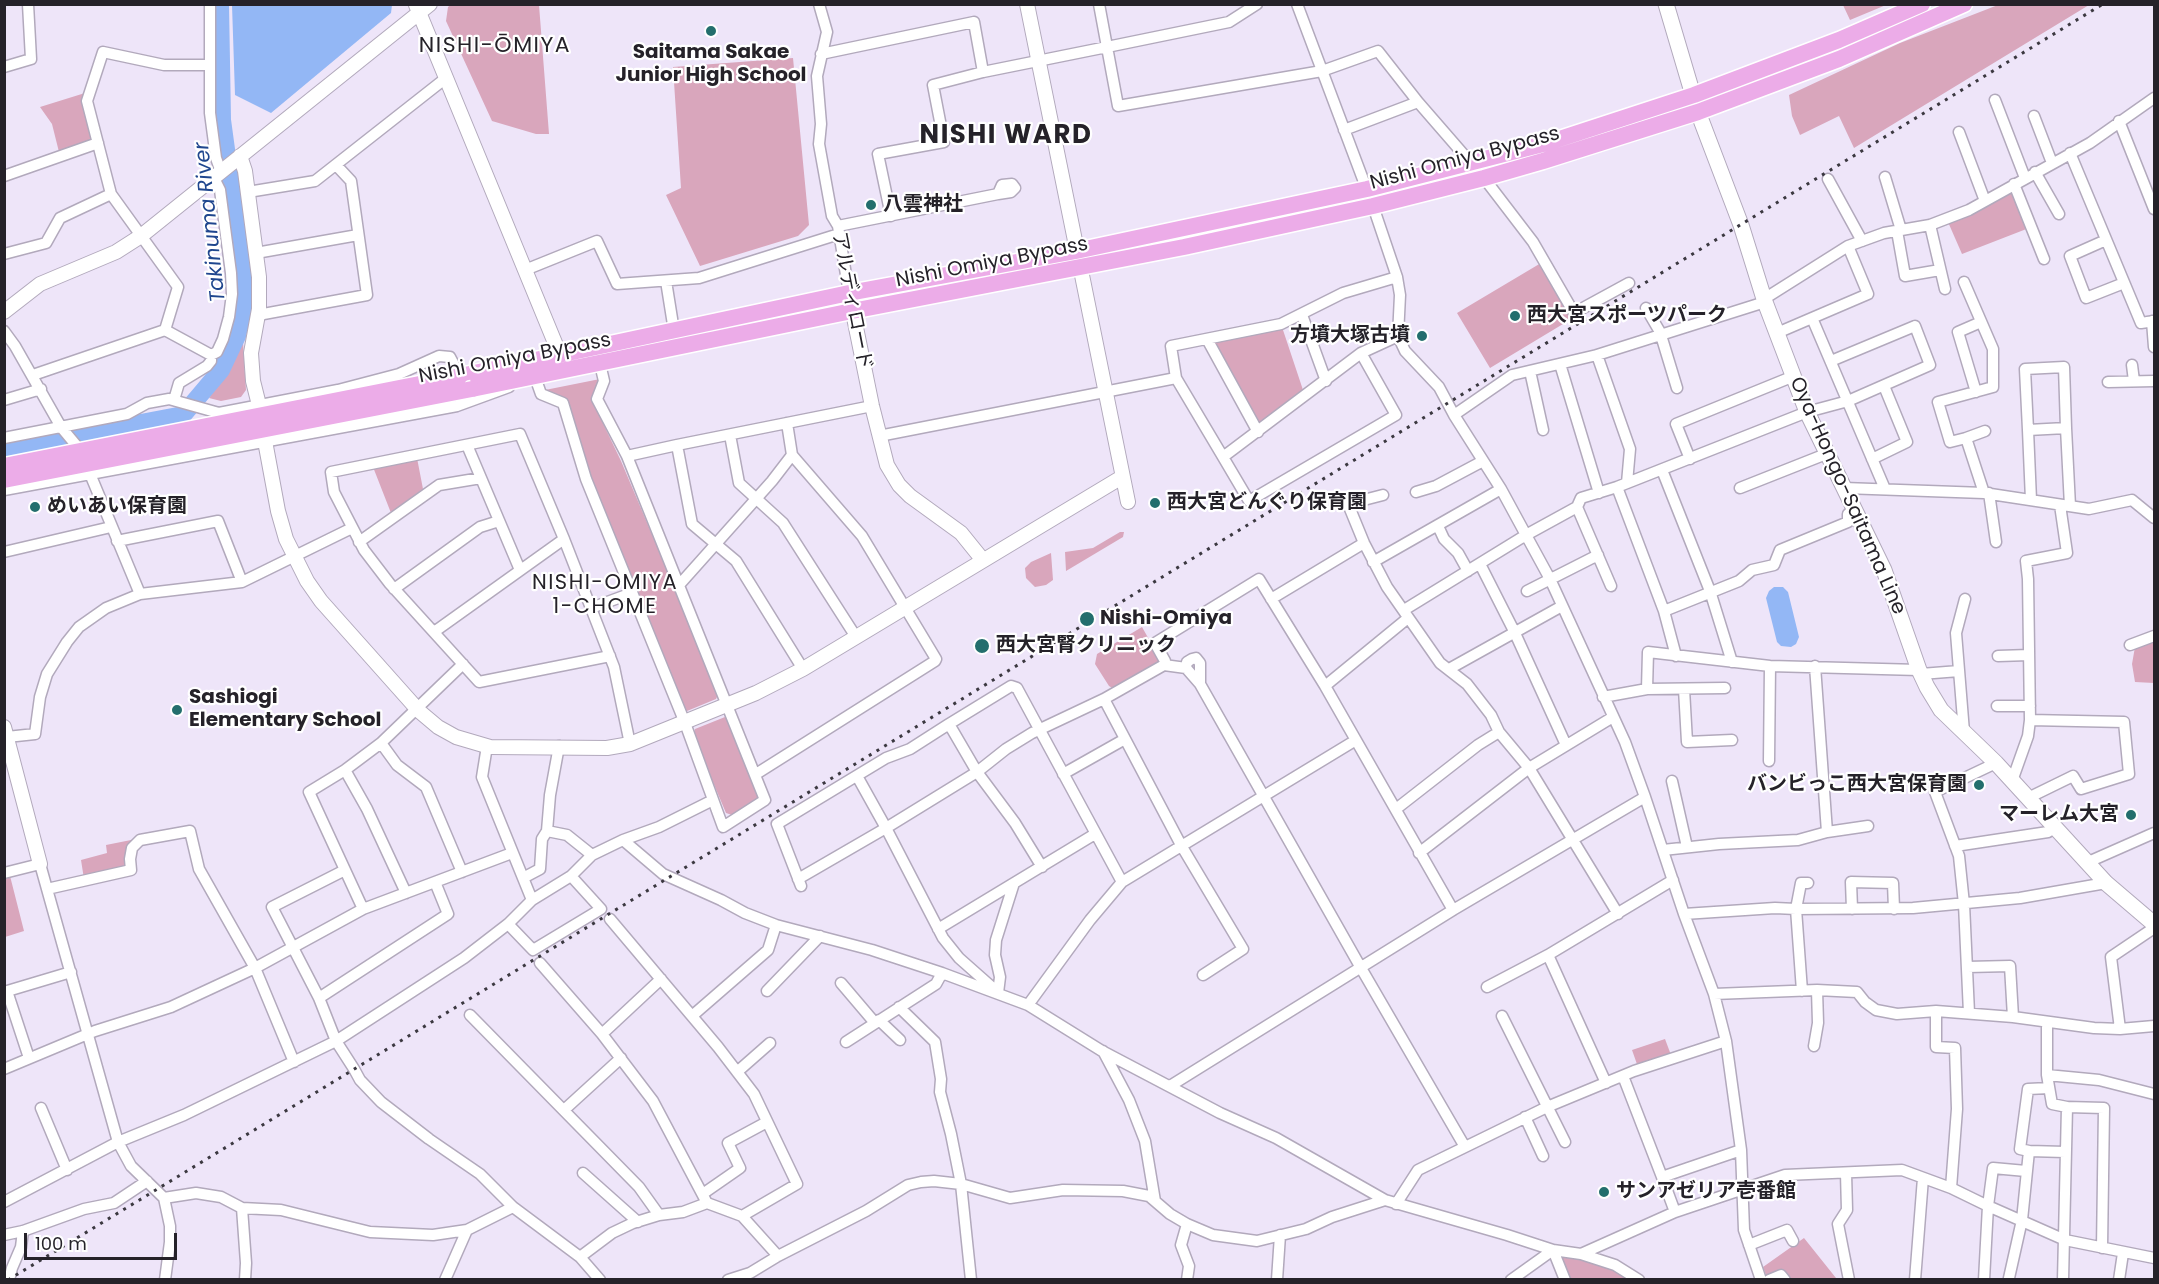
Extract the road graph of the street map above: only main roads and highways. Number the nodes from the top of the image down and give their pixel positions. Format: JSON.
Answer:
{"nodes":[{"id":1,"x":1666,"y":4,"type":"edge"},
{"id":2,"x":1922,"y":4,"type":"edge"},
{"id":3,"x":1964,"y":4,"type":"edge"},
{"id":4,"x":1696,"y":104,"type":"junction"},
{"id":5,"x":4,"y":466,"type":"edge"},
{"id":6,"x":4,"y":480,"type":"edge"},
{"id":7,"x":2154,"y":924,"type":"edge"}],
"edges":[{"from":1,"to":4,"type":"main road","name":"Oya-Hongo-Saitama Line"},
{"from":2,"to":4,"type":"highway","name":"Nishi Omiya Bypass"},
{"from":3,"to":4,"type":"highway","name":"Nishi Omiya Bypass"},
{"from":4,"to":5,"type":"highway","name":"Nishi Omiya Bypass","bridge":true},
{"from":4,"to":6,"type":"highway","name":"Nishi Omiya Bypass","bridge":true},
{"from":4,"to":7,"type":"main road","name":"Oya-Hongo-Saitama Line"}]}
